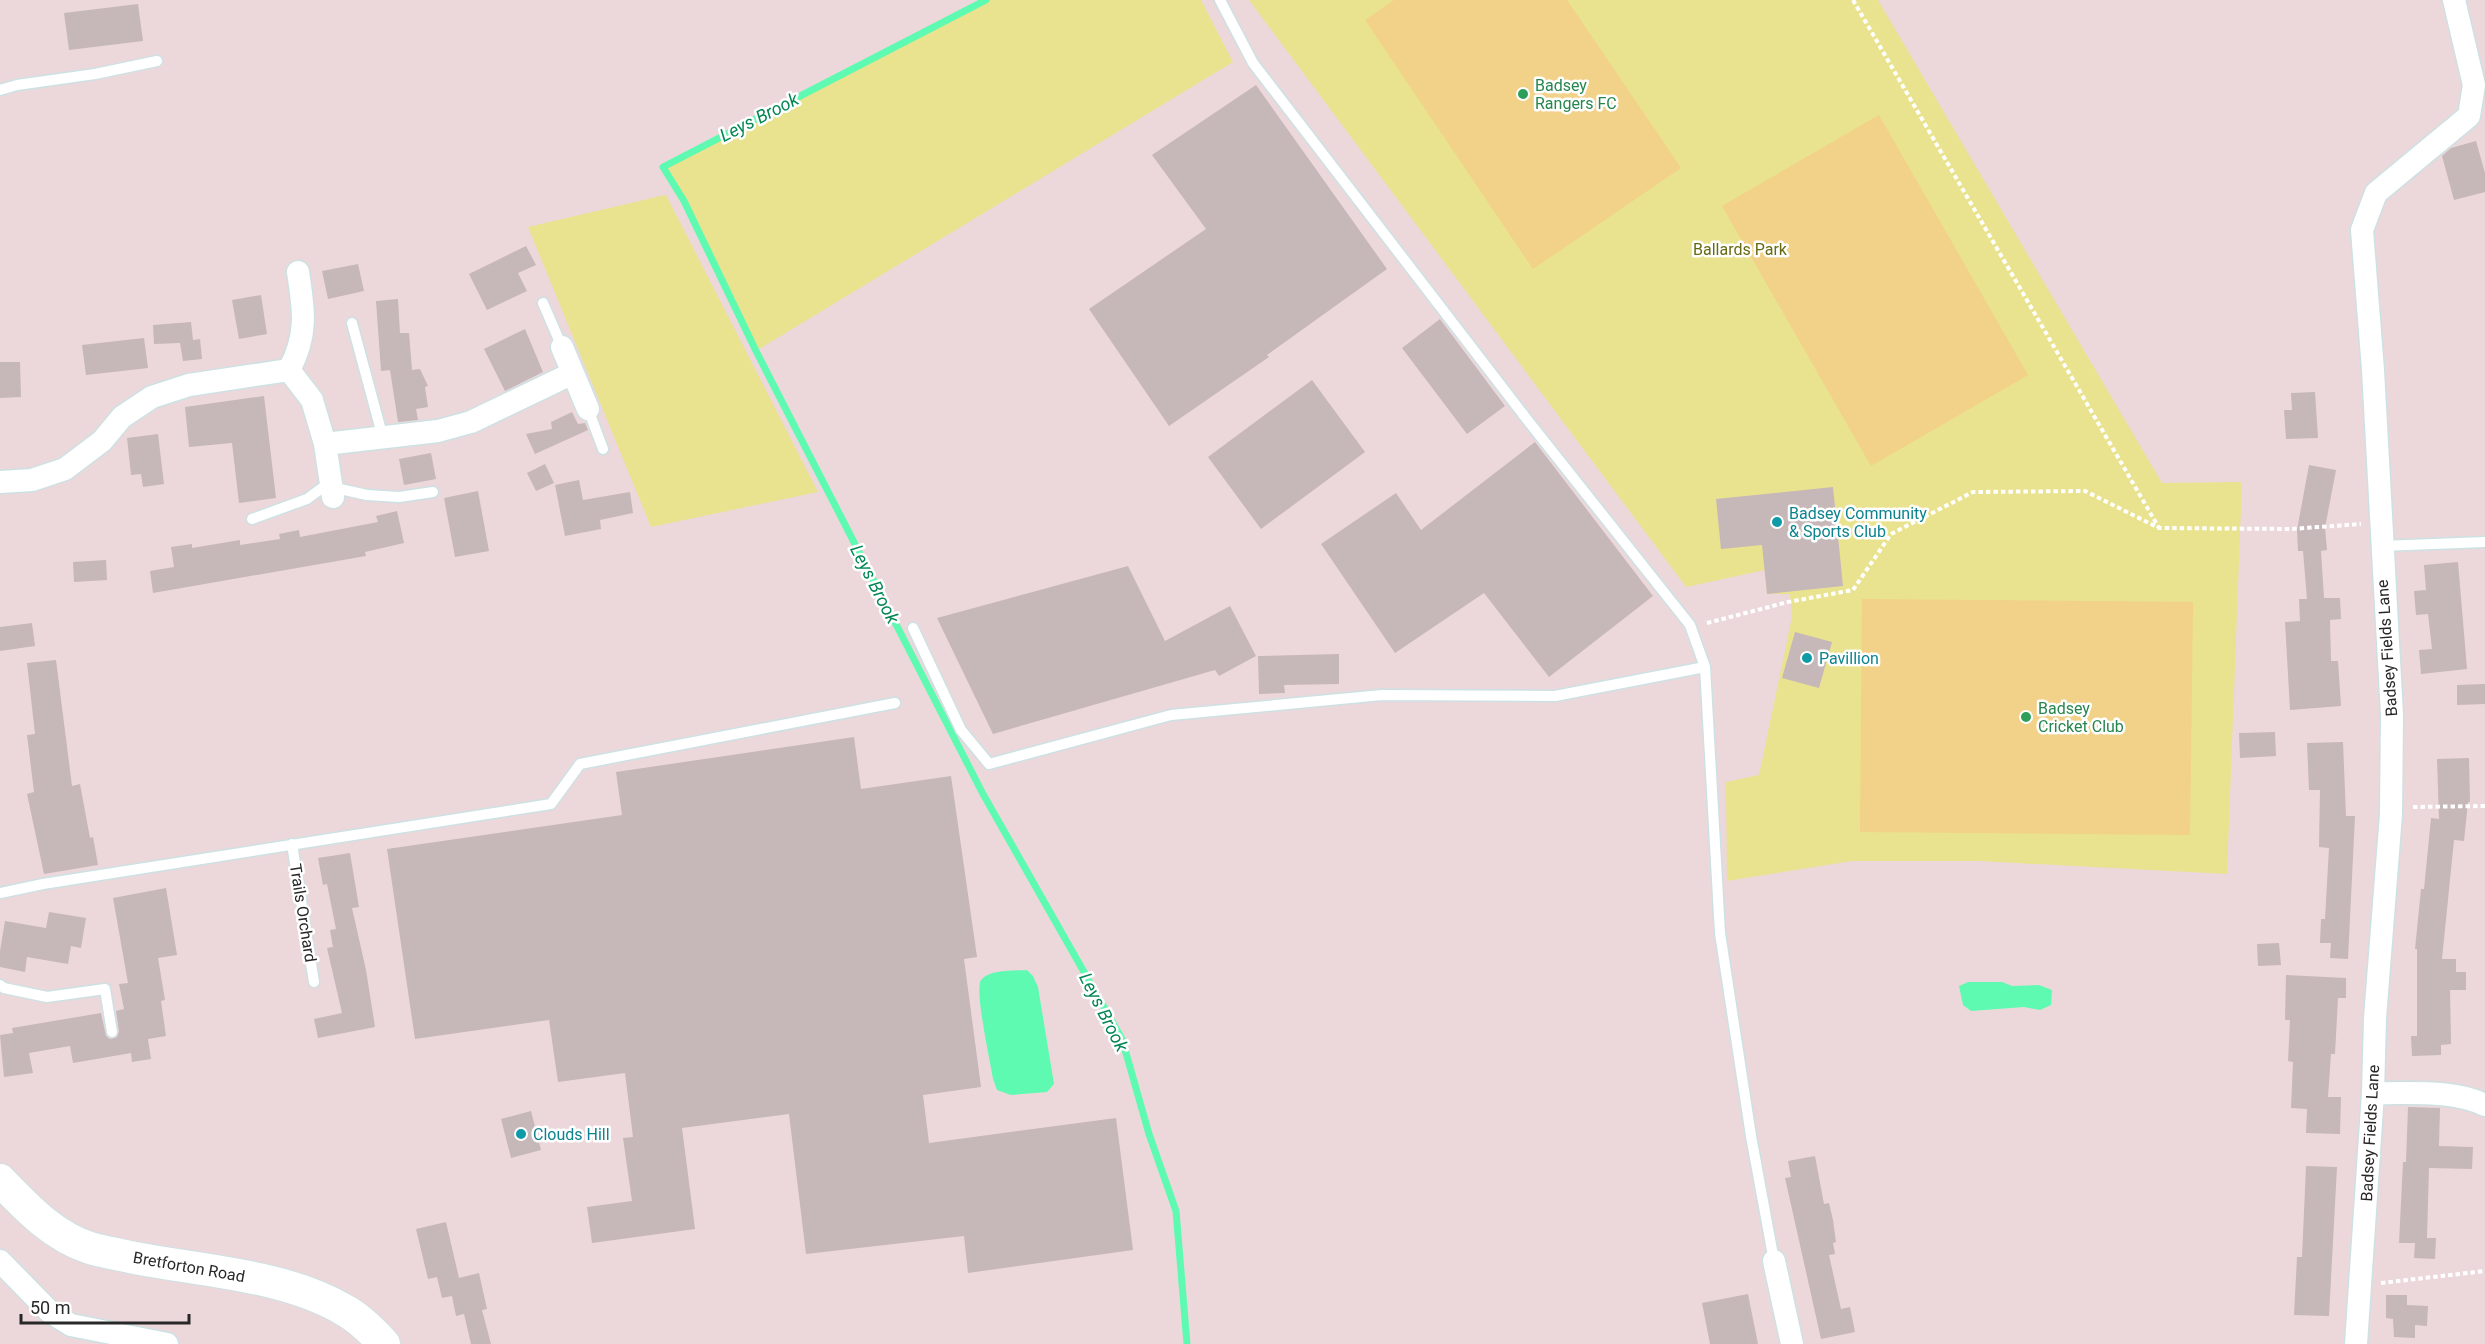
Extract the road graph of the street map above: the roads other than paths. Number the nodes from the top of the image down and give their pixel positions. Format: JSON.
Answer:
{"nodes":[{"id":1,"x":1220,"y":0,"type":"edge"},
{"id":2,"x":2454,"y":0,"type":"edge"},
{"id":3,"x":157,"y":61,"type":"dead end"},
{"id":4,"x":0,"y":90,"type":"edge"},
{"id":5,"x":298,"y":272,"type":"dead end"},
{"id":6,"x":543,"y":303,"type":"dead end"},
{"id":7,"x":352,"y":322,"type":"dead end"},
{"id":8,"x":562,"y":346,"type":"joint"},
{"id":9,"x":289,"y":370,"type":"junction"},
{"id":10,"x":573,"y":373,"type":"junction"},
{"id":11,"x":588,"y":409,"type":"joint"},
{"id":12,"x":383,"y":439,"type":"junction"},
{"id":13,"x":325,"y":444,"type":"junction"},
{"id":14,"x":603,"y":449,"type":"dead end"},
{"id":15,"x":0,"y":482,"type":"edge"},
{"id":16,"x":332,"y":492,"type":"junction"},
{"id":17,"x":433,"y":492,"type":"dead end"},
{"id":18,"x":252,"y":519,"type":"dead end"},
{"id":19,"x":2485,"y":542,"type":"edge"},
{"id":20,"x":2381,"y":546,"type":"junction"},
{"id":21,"x":913,"y":628,"type":"dead end"},
{"id":22,"x":1705,"y":667,"type":"junction"},
{"id":23,"x":895,"y":703,"type":"dead end"},
{"id":24,"x":292,"y":844,"type":"junction"},
{"id":25,"x":0,"y":893,"type":"edge"},
{"id":26,"x":314,"y":982,"type":"dead end"},
{"id":27,"x":0,"y":985,"type":"edge"},
{"id":28,"x":112,"y":1032,"type":"dead end"},
{"id":29,"x":2373,"y":1093,"type":"junction"},
{"id":30,"x":2485,"y":1105,"type":"edge"},
{"id":31,"x":0,"y":1180,"type":"edge"},
{"id":32,"x":0,"y":1261,"type":"edge"},
{"id":33,"x":1774,"y":1261,"type":"joint"},
{"id":34,"x":167,"y":1344,"type":"edge"},
{"id":35,"x":384,"y":1344,"type":"edge"},
{"id":36,"x":1792,"y":1344,"type":"edge"},
{"id":37,"x":2356,"y":1344,"type":"edge"}],
"edges":[{"from":1,"to":22,"type":"lane"},
{"from":2,"to":20,"type":"street","name":"Badsey Fields Lane"},
{"from":3,"to":4,"type":"lane"},
{"from":5,"to":9,"type":"street"},
{"from":6,"to":8,"type":"lane"},
{"from":7,"to":12,"type":"lane"},
{"from":8,"to":10,"type":"street"},
{"from":9,"to":13,"type":"street"},
{"from":9,"to":15,"type":"street"},
{"from":10,"to":11,"type":"street"},
{"from":10,"to":12,"type":"street"},
{"from":11,"to":14,"type":"lane"},
{"from":12,"to":13,"type":"street"},
{"from":13,"to":16,"type":"street"},
{"from":16,"to":17,"type":"lane"},
{"from":16,"to":18,"type":"lane"},
{"from":19,"to":20,"type":"lane"},
{"from":20,"to":29,"type":"street","name":"Badsey Fields Lane"},
{"from":21,"to":22,"type":"lane"},
{"from":22,"to":33,"type":"lane"},
{"from":23,"to":24,"type":"lane"},
{"from":24,"to":25,"type":"lane"},
{"from":24,"to":26,"type":"lane","name":"Trails Orchard"},
{"from":27,"to":28,"type":"lane"},
{"from":29,"to":30,"type":"street"},
{"from":29,"to":37,"type":"street","name":"Badsey Fields Lane"},
{"from":31,"to":35,"type":"main road","name":"Bretforton Road"},
{"from":32,"to":34,"type":"street"},
{"from":33,"to":36,"type":"street"}]}
